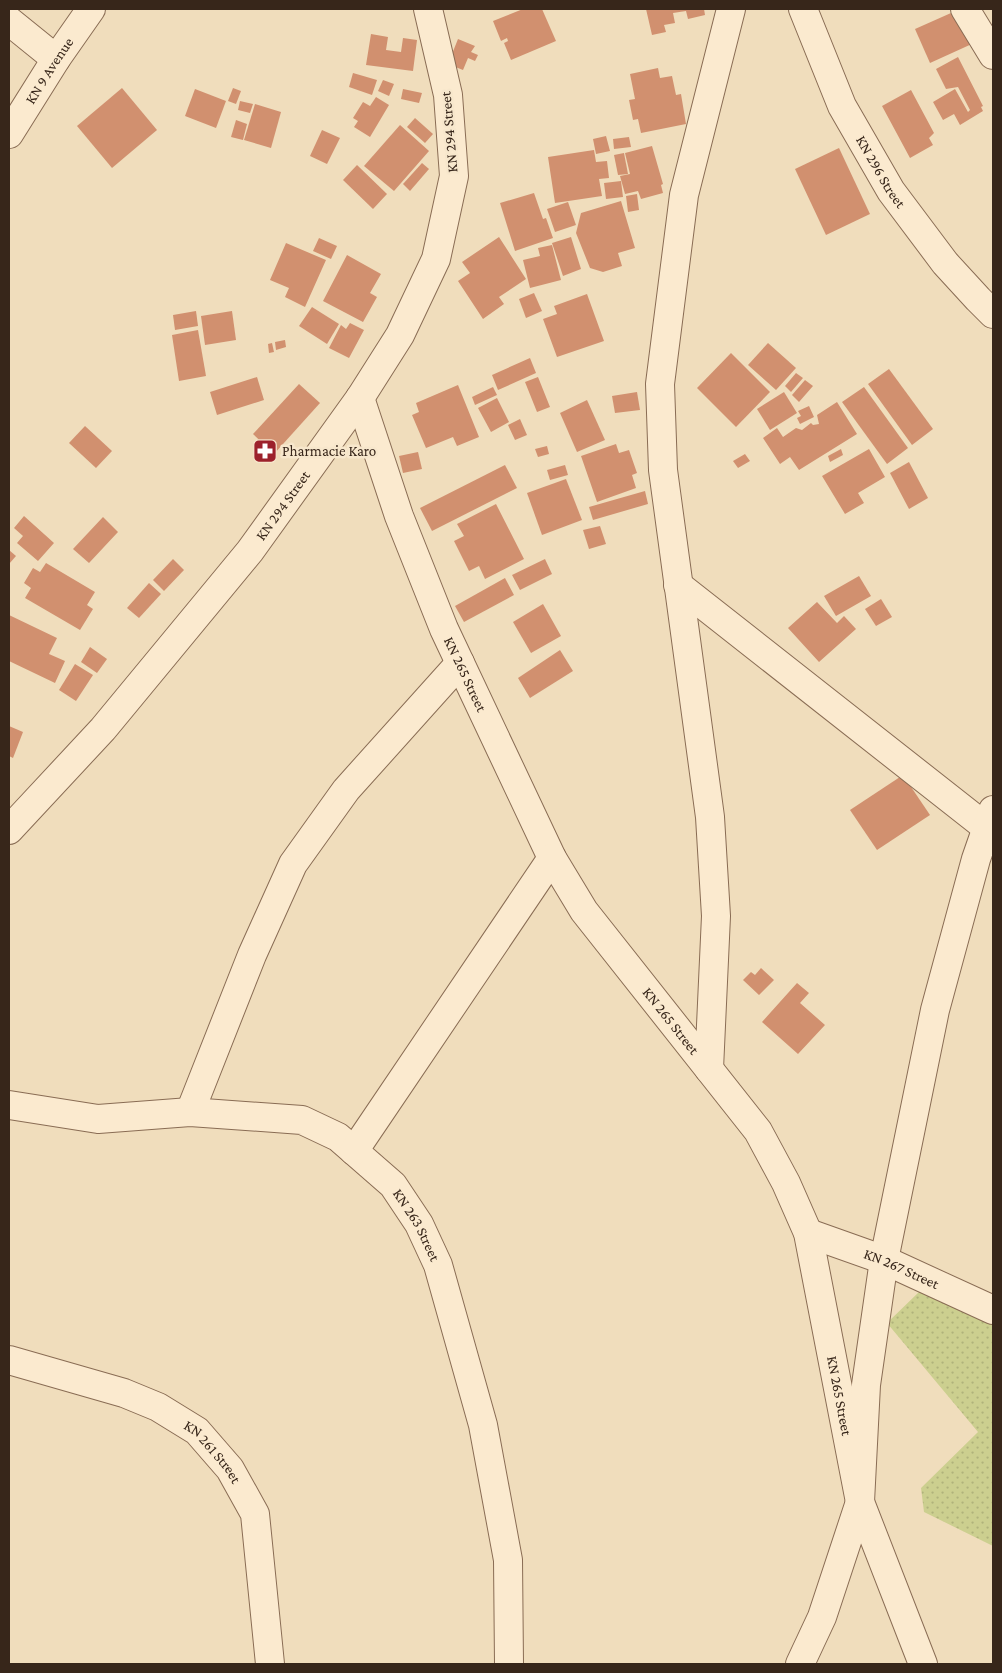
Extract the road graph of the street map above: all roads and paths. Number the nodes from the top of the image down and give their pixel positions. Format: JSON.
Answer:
{"nodes":[{"id":1,"x":91,"y":9,"type":"edge"},
{"id":2,"x":428,"y":9,"type":"edge"},
{"id":3,"x":731,"y":9,"type":"edge"},
{"id":4,"x":803,"y":9,"type":"edge"},
{"id":5,"x":965,"y":9,"type":"edge"},
{"id":6,"x":9,"y":21,"type":"edge"},
{"id":7,"x":993,"y":55,"type":"edge"},
{"id":8,"x":56,"y":59,"type":"junction"},
{"id":9,"x":9,"y":134,"type":"edge"},
{"id":10,"x":993,"y":314,"type":"edge"},
{"id":11,"x":360,"y":398,"type":"junction"},
{"id":12,"x":678,"y":585,"type":"junction"},
{"id":13,"x":460,"y":663,"type":"junction"},
{"id":14,"x":990,"y":819,"type":"edge"},
{"id":15,"x":9,"y":830,"type":"edge"},
{"id":16,"x":552,"y":858,"type":"junction"},
{"id":17,"x":985,"y":864,"type":"edge"},
{"id":18,"x":710,"y":1069,"type":"junction"},
{"id":19,"x":9,"y":1105,"type":"edge"},
{"id":20,"x":190,"y":1112,"type":"junction"},
{"id":21,"x":354,"y":1151,"type":"junction"},
{"id":22,"x":808,"y":1233,"type":"junction"},
{"id":23,"x":884,"y":1260,"type":"junction"},
{"id":24,"x":993,"y":1310,"type":"edge"},
{"id":25,"x":9,"y":1360,"type":"edge"},
{"id":26,"x":860,"y":1502,"type":"junction"},
{"id":27,"x":270,"y":1664,"type":"edge"},
{"id":28,"x":509,"y":1664,"type":"edge"},
{"id":29,"x":800,"y":1664,"type":"edge"},
{"id":30,"x":923,"y":1664,"type":"edge"}],
"edges":[{"from":1,"to":8,"type":"street","name":"KN 9 Avenue"},
{"from":2,"to":11,"type":"street","name":"KN 294 Street"},
{"from":3,"to":12,"type":"street"},
{"from":4,"to":10,"type":"street","name":"KN 296 Street"},
{"from":5,"to":7,"type":"street"},
{"from":6,"to":8,"type":"street"},
{"from":8,"to":9,"type":"street","name":"KN 9 Avenue"},
{"from":11,"to":13,"type":"street","name":"KN 265 Street"},
{"from":11,"to":15,"type":"street","name":"KN 294 Street"},
{"from":12,"to":14,"type":"street"},
{"from":12,"to":18,"type":"street"},
{"from":13,"to":16,"type":"street","name":"KN 265 Street"},
{"from":13,"to":20,"type":"street"},
{"from":14,"to":17,"type":"street"},
{"from":16,"to":18,"type":"street","name":"KN 265 Street"},
{"from":16,"to":21,"type":"street"},
{"from":17,"to":23,"type":"street"},
{"from":18,"to":22,"type":"street","name":"KN 265 Street"},
{"from":19,"to":20,"type":"street","name":"KN 263 Street"},
{"from":20,"to":21,"type":"street","name":"KN 263 Street"},
{"from":21,"to":28,"type":"street","name":"KN 263 Street"},
{"from":22,"to":23,"type":"street","name":"KN 267 Street"},
{"from":22,"to":26,"type":"street","name":"KN 265 Street"},
{"from":23,"to":24,"type":"street","name":"KN 267 Street"},
{"from":23,"to":26,"type":"street"},
{"from":25,"to":27,"type":"street","name":"KN 261 Street"},
{"from":26,"to":29,"type":"street"},
{"from":26,"to":30,"type":"street","name":"KN 265 Street"}]}
